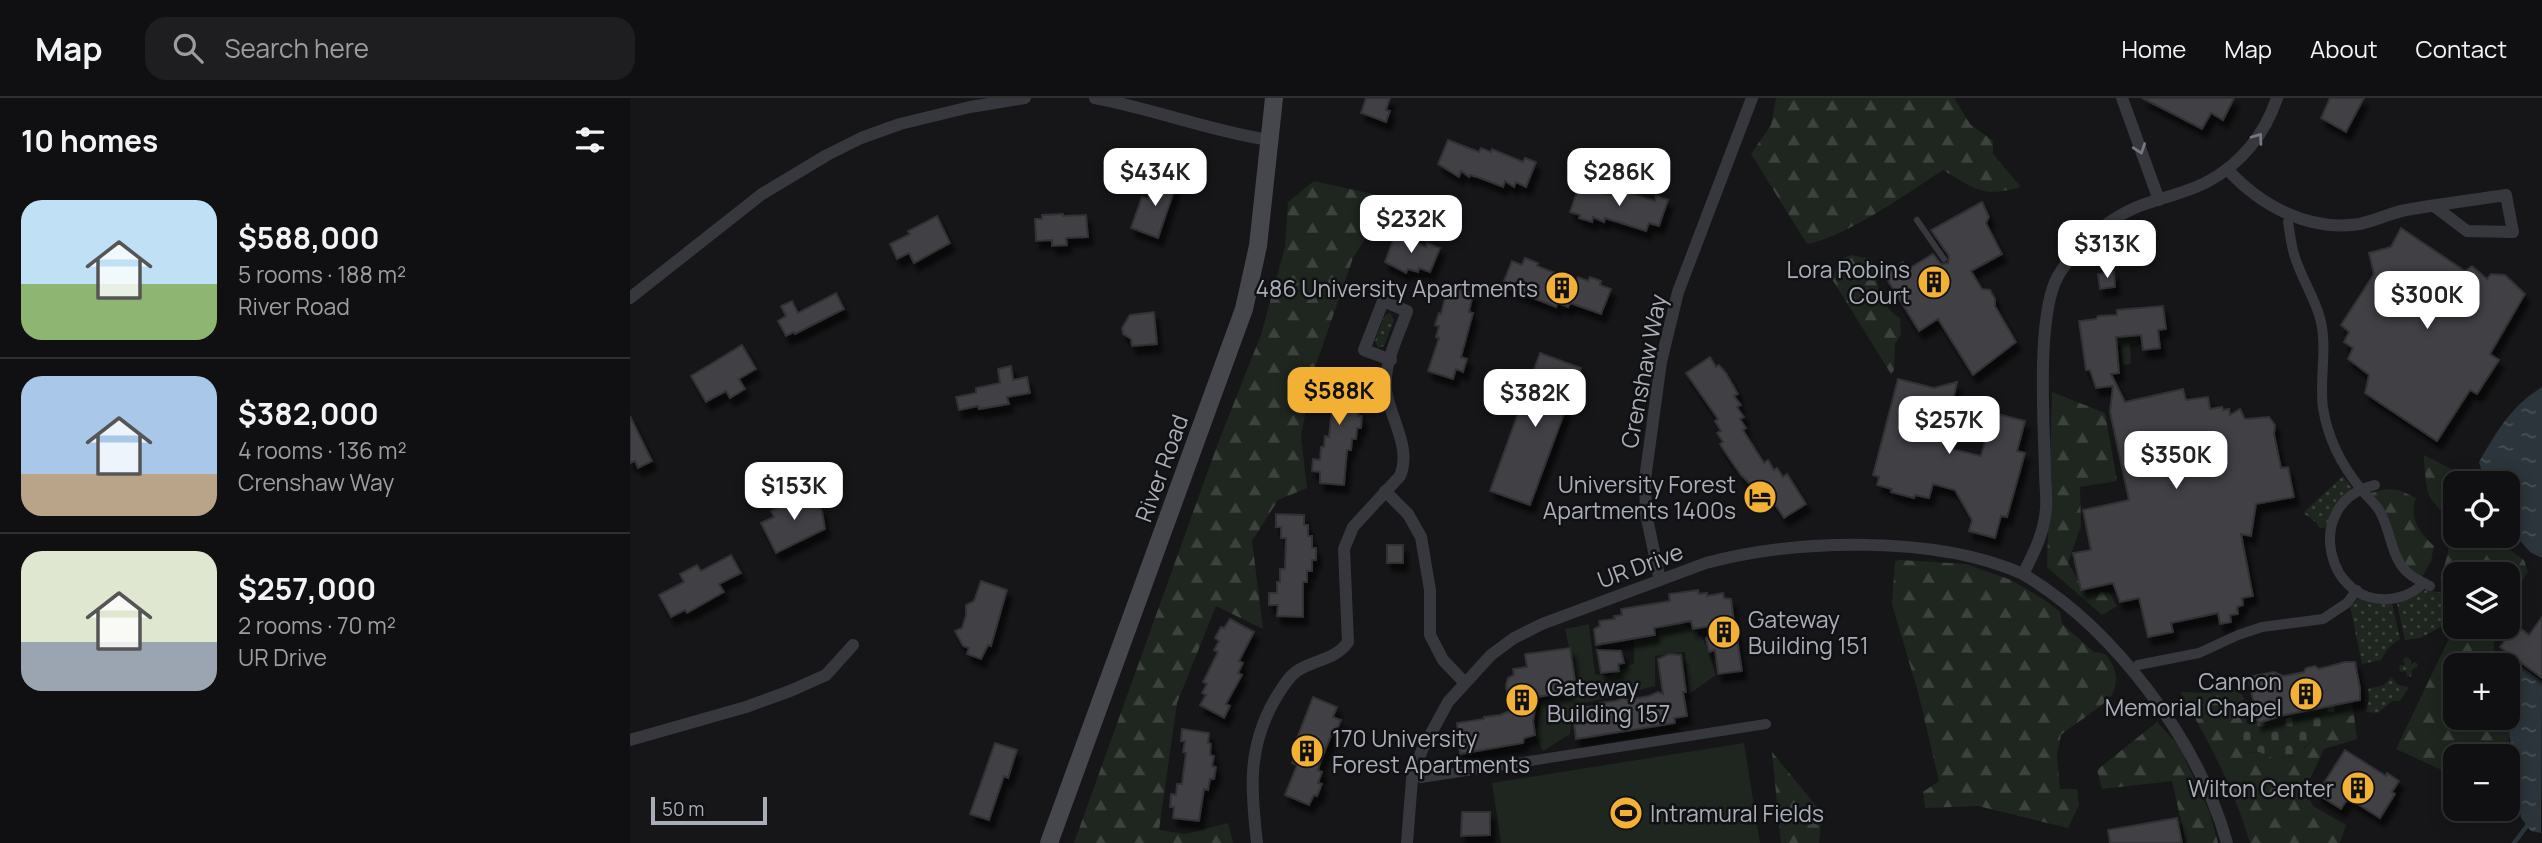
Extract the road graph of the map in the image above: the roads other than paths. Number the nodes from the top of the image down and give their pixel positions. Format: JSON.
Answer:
{"nodes":[{"id":1,"x":1025,"y":98,"type":"edge"},
{"id":2,"x":1095,"y":98,"type":"edge"},
{"id":3,"x":1274,"y":98,"type":"edge"},
{"id":4,"x":1752,"y":98,"type":"edge"},
{"id":5,"x":2122,"y":98,"type":"edge"},
{"id":6,"x":2277,"y":98,"type":"edge"},
{"id":7,"x":1269,"y":140,"type":"junction"},
{"id":8,"x":2227,"y":169,"type":"junction"},
{"id":9,"x":2159,"y":200,"type":"junction"},
{"id":10,"x":2434,"y":206,"type":"junction"},
{"id":11,"x":1917,"y":220,"type":"dead end"},
{"id":12,"x":2288,"y":222,"type":"dead end"},
{"id":13,"x":1944,"y":260,"type":"dead end"},
{"id":14,"x":630,"y":299,"type":"edge"},
{"id":15,"x":1391,"y":360,"type":"junction"},
{"id":16,"x":2375,"y":485,"type":"dead end"},
{"id":17,"x":2361,"y":489,"type":"junction"},
{"id":18,"x":1385,"y":491,"type":"junction"},
{"id":19,"x":2024,"y":574,"type":"junction"},
{"id":20,"x":1660,"y":580,"type":"junction"},
{"id":21,"x":2357,"y":590,"type":"junction"},
{"id":22,"x":853,"y":645,"type":"dead end"},
{"id":23,"x":2138,"y":665,"type":"dead end"},
{"id":24,"x":1464,"y":682,"type":"junction"},
{"id":25,"x":1766,"y":724,"type":"dead end"},
{"id":26,"x":630,"y":740,"type":"edge"},
{"id":27,"x":1421,"y":778,"type":"dead end"},
{"id":28,"x":1049,"y":843,"type":"edge"},
{"id":29,"x":1257,"y":843,"type":"edge"},
{"id":30,"x":1407,"y":843,"type":"edge"},
{"id":31,"x":2227,"y":843,"type":"edge"}],
"edges":[{"from":1,"to":14,"type":"street"},
{"from":2,"to":7,"type":"street"},
{"from":3,"to":7,"type":"main road","name":"River Road"},
{"from":4,"to":20,"type":"street","name":"Crenshaw Way"},
{"from":5,"to":9,"type":"street","one_way":true},
{"from":8,"to":6,"type":"street","one_way":true},
{"from":7,"to":28,"type":"main road","name":"River Road"},
{"from":8,"to":9,"type":"street"},
{"from":8,"to":10,"type":"street"},
{"from":9,"to":19,"type":"street"},
{"from":10,"to":10,"type":"street"},
{"from":11,"to":13,"type":"lane"},
{"from":12,"to":17,"type":"street"},
{"from":15,"to":15,"type":"street"},
{"from":15,"to":18,"type":"street"},
{"from":16,"to":17,"type":"street"},
{"from":17,"to":21,"type":"street"},
{"from":17,"to":21,"type":"street"},
{"from":18,"to":24,"type":"street"},
{"from":18,"to":29,"type":"street"},
{"from":19,"to":20,"type":"street","name":"UR Drive"},
{"from":19,"to":31,"type":"street","name":"UR Drive"},
{"from":20,"to":24,"type":"street","name":"UR Drive"},
{"from":21,"to":23,"type":"street"},
{"from":22,"to":26,"type":"street"},
{"from":24,"to":30,"type":"street","name":"UR Drive"},
{"from":25,"to":27,"type":"street"}]}
